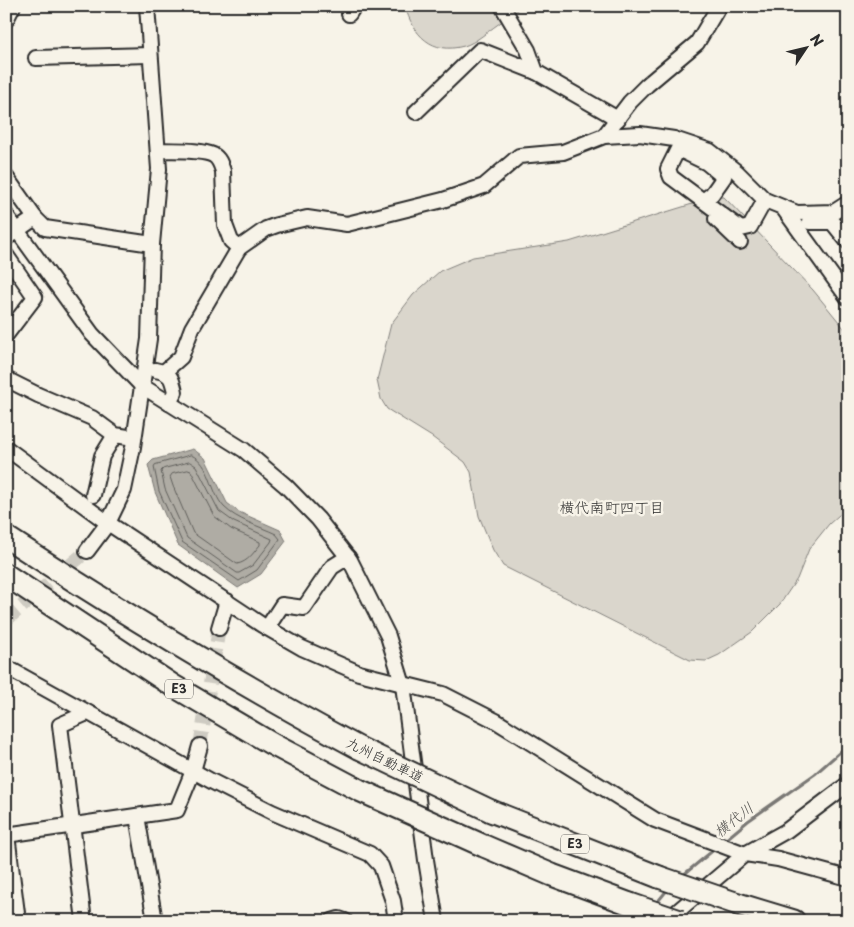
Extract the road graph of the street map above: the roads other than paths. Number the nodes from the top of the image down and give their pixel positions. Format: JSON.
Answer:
{"nodes":[{"id":1,"x":13,"y":6,"type":"edge"},
{"id":2,"x":146,"y":6,"type":"edge"},
{"id":3,"x":502,"y":6,"type":"edge"},
{"id":4,"x":719,"y":6,"type":"edge"},
{"id":5,"x":6,"y":20,"type":"edge"},
{"id":6,"x":150,"y":55,"type":"junction"},
{"id":7,"x":36,"y":58,"type":"dead end"},
{"id":8,"x":536,"y":72,"type":"junction"},
{"id":9,"x":416,"y":112,"type":"dead end"},
{"id":10,"x":618,"y":119,"type":"junction"},
{"id":11,"x":604,"y":136,"type":"junction"},
{"id":12,"x":158,"y":150,"type":"junction"},
{"id":13,"x":6,"y":176,"type":"edge"},
{"id":14,"x":765,"y":200,"type":"junction"},
{"id":15,"x":848,"y":203,"type":"edge"},
{"id":16,"x":783,"y":208,"type":"junction"},
{"id":17,"x":6,"y":215,"type":"edge"},
{"id":18,"x":35,"y":218,"type":"junction"},
{"id":19,"x":793,"y":222,"type":"junction"},
{"id":20,"x":12,"y":234,"type":"edge"},
{"id":21,"x":740,"y":242,"type":"dead end"},
{"id":22,"x":848,"y":242,"type":"edge"},
{"id":23,"x":152,"y":244,"type":"junction"},
{"id":24,"x":239,"y":248,"type":"junction"},
{"id":25,"x":6,"y":255,"type":"edge"},
{"id":26,"x":848,"y":298,"type":"edge"},
{"id":27,"x":6,"y":335,"type":"edge"},
{"id":28,"x":144,"y":369,"type":"junction"},
{"id":29,"x":164,"y":372,"type":"junction"},
{"id":30,"x":6,"y":379,"type":"edge"},
{"id":31,"x":142,"y":386,"type":"junction"},
{"id":32,"x":169,"y":403,"type":"junction"},
{"id":33,"x":115,"y":435,"type":"junction"},
{"id":34,"x":134,"y":438,"type":"junction"},
{"id":35,"x":6,"y":448,"type":"edge"},
{"id":36,"x":93,"y":495,"type":"dead end"},
{"id":37,"x":108,"y":524,"type":"junction"},
{"id":38,"x":6,"y":537,"type":"edge"},
{"id":39,"x":87,"y":551,"type":"tunnel mouth"},
{"id":40,"x":348,"y":557,"type":"junction"},
{"id":41,"x":6,"y":575,"type":"edge"},
{"id":42,"x":227,"y":602,"type":"junction"},
{"id":43,"x":219,"y":628,"type":"tunnel mouth"},
{"id":44,"x":267,"y":628,"type":"junction"},
{"id":45,"x":6,"y":667,"type":"edge"},
{"id":46,"x":403,"y":685,"type":"junction"},
{"id":47,"x":87,"y":713,"type":"junction"},
{"id":48,"x":200,"y":746,"type":"tunnel mouth"},
{"id":49,"x":193,"y":771,"type":"junction"},
{"id":50,"x":848,"y":784,"type":"edge"},
{"id":51,"x":137,"y":816,"type":"junction"},
{"id":52,"x":72,"y":825,"type":"junction"},
{"id":53,"x":7,"y":835,"type":"edge"},
{"id":54,"x":745,"y":854,"type":"junction"},
{"id":55,"x":848,"y":878,"type":"edge"},
{"id":56,"x":18,"y":921,"type":"edge"},
{"id":57,"x":84,"y":921,"type":"edge"},
{"id":58,"x":155,"y":921,"type":"edge"},
{"id":59,"x":332,"y":921,"type":"edge"},
{"id":60,"x":345,"y":921,"type":"edge"},
{"id":61,"x":396,"y":921,"type":"edge"},
{"id":62,"x":436,"y":921,"type":"edge"},
{"id":63,"x":666,"y":921,"type":"edge"},
{"id":64,"x":680,"y":921,"type":"edge"},
{"id":65,"x":794,"y":921,"type":"edge"}],
"edges":[{"from":1,"to":5,"type":"street"},
{"from":2,"to":6,"type":"street"},
{"from":3,"to":8,"type":"street"},
{"from":4,"to":10,"type":"street"},
{"from":6,"to":7,"type":"street"},
{"from":6,"to":12,"type":"street"},
{"from":8,"to":9,"type":"street"},
{"from":8,"to":10,"type":"street"},
{"from":10,"to":11,"type":"street"},
{"from":11,"to":14,"type":"street"},
{"from":11,"to":24,"type":"street"},
{"from":12,"to":23,"type":"street"},
{"from":12,"to":24,"type":"street"},
{"from":13,"to":18,"type":"street"},
{"from":14,"to":16,"type":"street"},
{"from":14,"to":21,"type":"street"},
{"from":15,"to":16,"type":"street"},
{"from":16,"to":19,"type":"street"},
{"from":17,"to":20,"type":"street"},
{"from":18,"to":20,"type":"street"},
{"from":18,"to":23,"type":"street"},
{"from":19,"to":22,"type":"street"},
{"from":19,"to":26,"type":"street"},
{"from":20,"to":31,"type":"street"},
{"from":23,"to":28,"type":"street"},
{"from":24,"to":29,"type":"street"},
{"from":25,"to":27,"type":"street"},
{"from":28,"to":29,"type":"street"},
{"from":28,"to":31,"type":"street"},
{"from":29,"to":32,"type":"street"},
{"from":30,"to":33,"type":"street"},
{"from":31,"to":32,"type":"street"},
{"from":31,"to":34,"type":"street"},
{"from":32,"to":40,"type":"street"},
{"from":33,"to":34,"type":"street"},
{"from":33,"to":36,"type":"street"},
{"from":34,"to":37,"type":"street"},
{"from":35,"to":37,"type":"street"},
{"from":37,"to":39,"type":"street"},
{"from":37,"to":42,"type":"street"},
{"from":38,"to":65,"type":"highway","name":"九州自動車道","number":"E3","bridge":true},
{"from":40,"to":44,"type":"street"},
{"from":40,"to":46,"type":"street"},
{"from":41,"to":64,"type":"highway","number":"E3","bridge":true},
{"from":42,"to":43,"type":"street"},
{"from":42,"to":44,"type":"street"},
{"from":44,"to":46,"type":"street"},
{"from":45,"to":47,"type":"street"},
{"from":46,"to":54,"type":"street"},
{"from":46,"to":62,"type":"street"},
{"from":47,"to":49,"type":"street"},
{"from":47,"to":52,"type":"street"},
{"from":48,"to":49,"type":"street"},
{"from":49,"to":51,"type":"street"},
{"from":49,"to":61,"type":"street"},
{"from":50,"to":54,"type":"street"},
{"from":51,"to":52,"type":"street"},
{"from":51,"to":58,"type":"street"},
{"from":52,"to":53,"type":"street"},
{"from":52,"to":57,"type":"street"},
{"from":53,"to":56,"type":"street"},
{"from":54,"to":55,"type":"street"},
{"from":54,"to":63,"type":"street"},
{"from":59,"to":60,"type":"street"}]}
